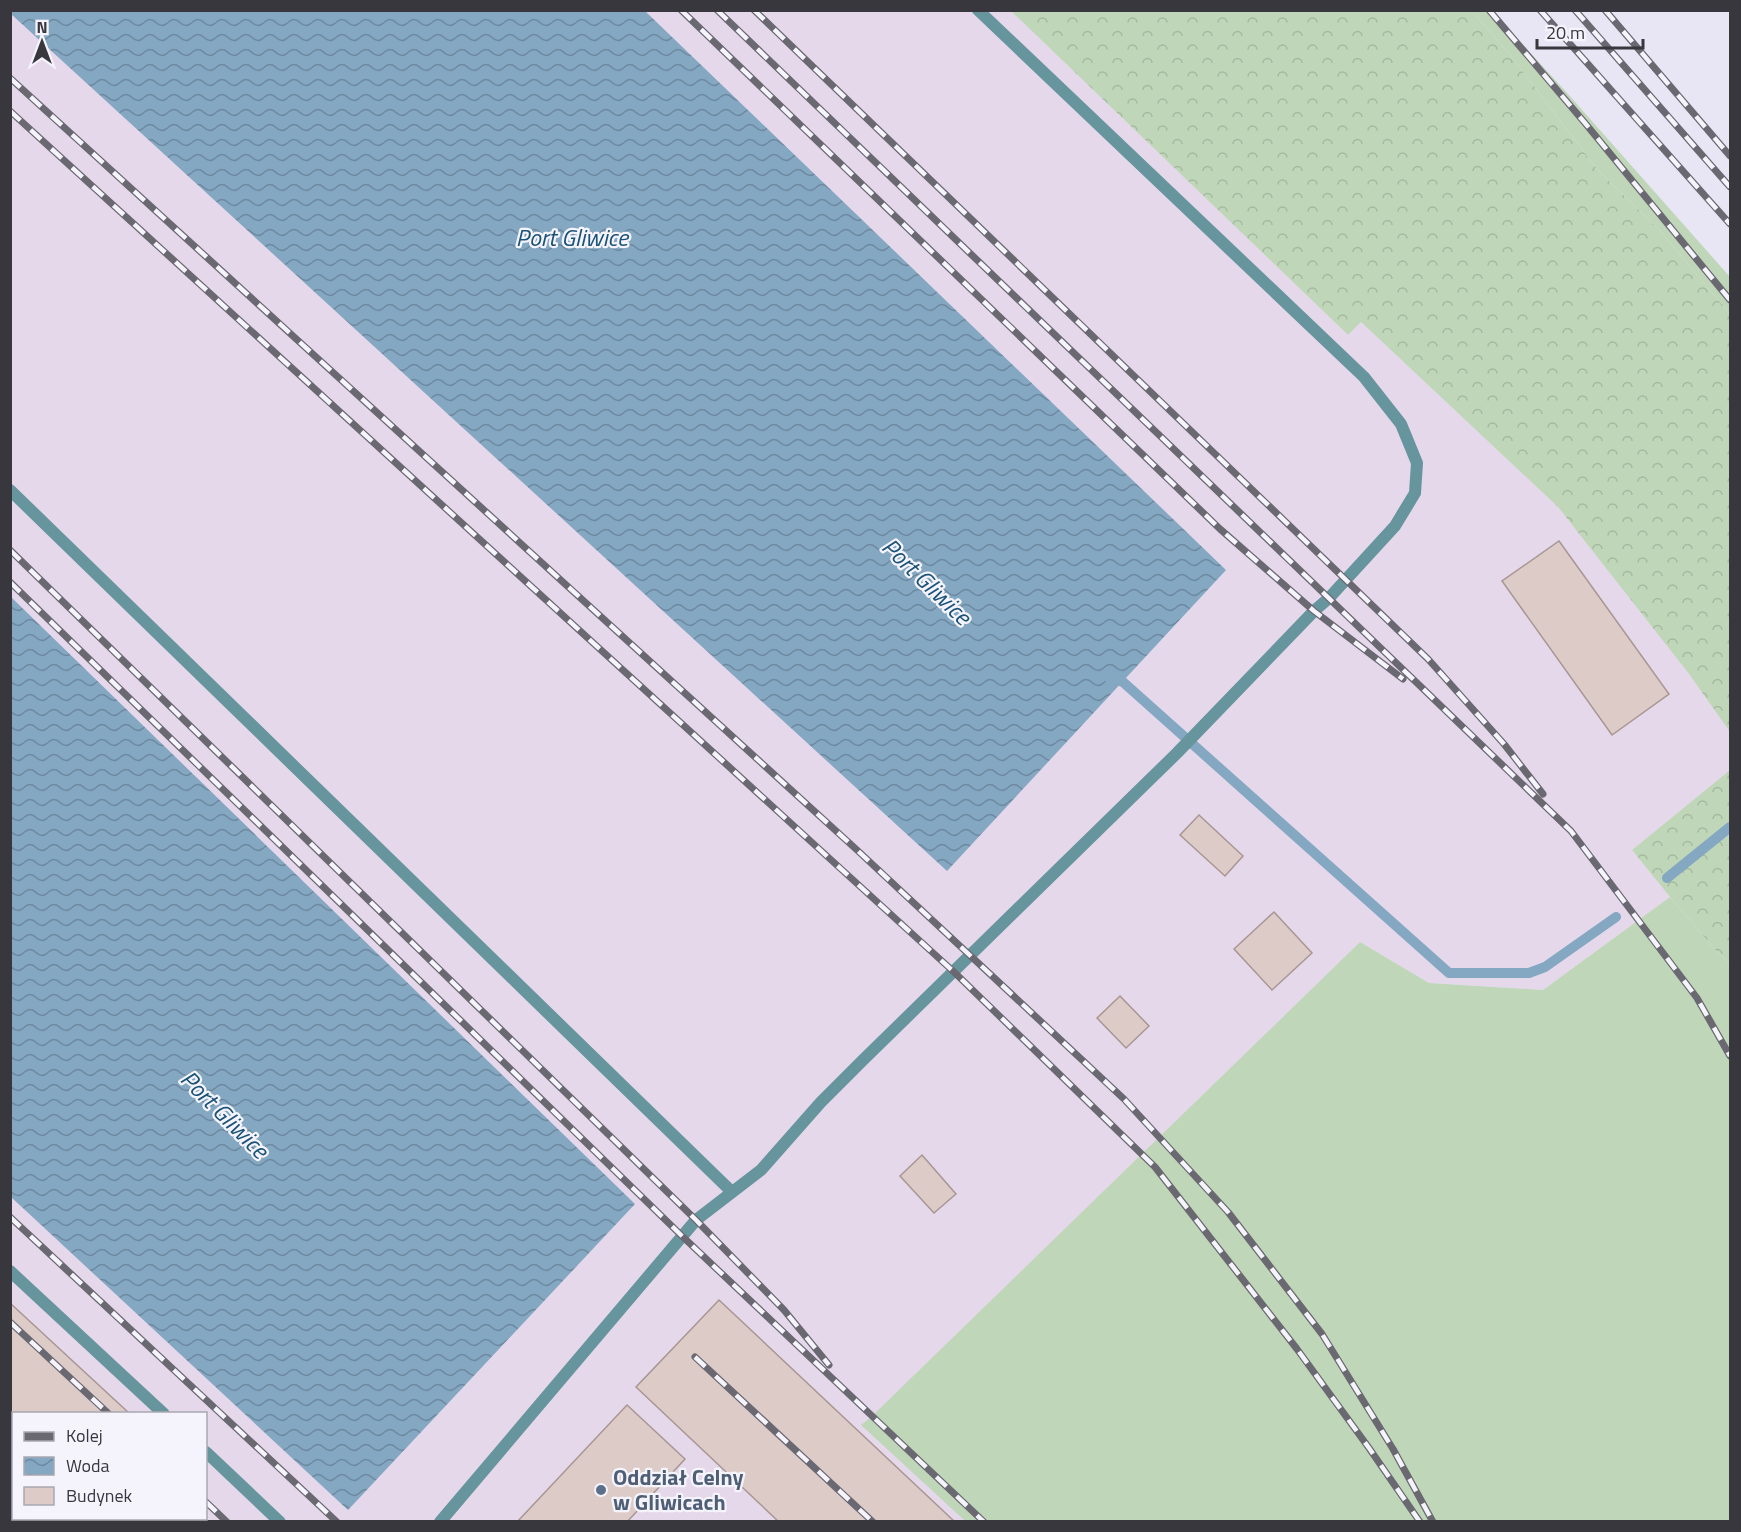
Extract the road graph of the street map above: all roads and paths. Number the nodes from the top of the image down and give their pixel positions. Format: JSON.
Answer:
{"nodes":[{"id":1,"x":978,"y":10,"type":"edge"},
{"id":2,"x":10,"y":490,"type":"edge"},
{"id":3,"x":732,"y":1192,"type":"junction"},
{"id":4,"x":10,"y":1271,"type":"edge"},
{"id":5,"x":163,"y":1412,"type":"edge"},
{"id":6,"x":207,"y":1453,"type":"edge"},
{"id":7,"x":280,"y":1521,"type":"edge"},
{"id":8,"x":440,"y":1521,"type":"edge"}],
"edges":[{"from":1,"to":3,"type":"lane"},
{"from":2,"to":3,"type":"lane"},
{"from":3,"to":8,"type":"lane"},
{"from":4,"to":5,"type":"lane"},
{"from":6,"to":7,"type":"lane"}]}
